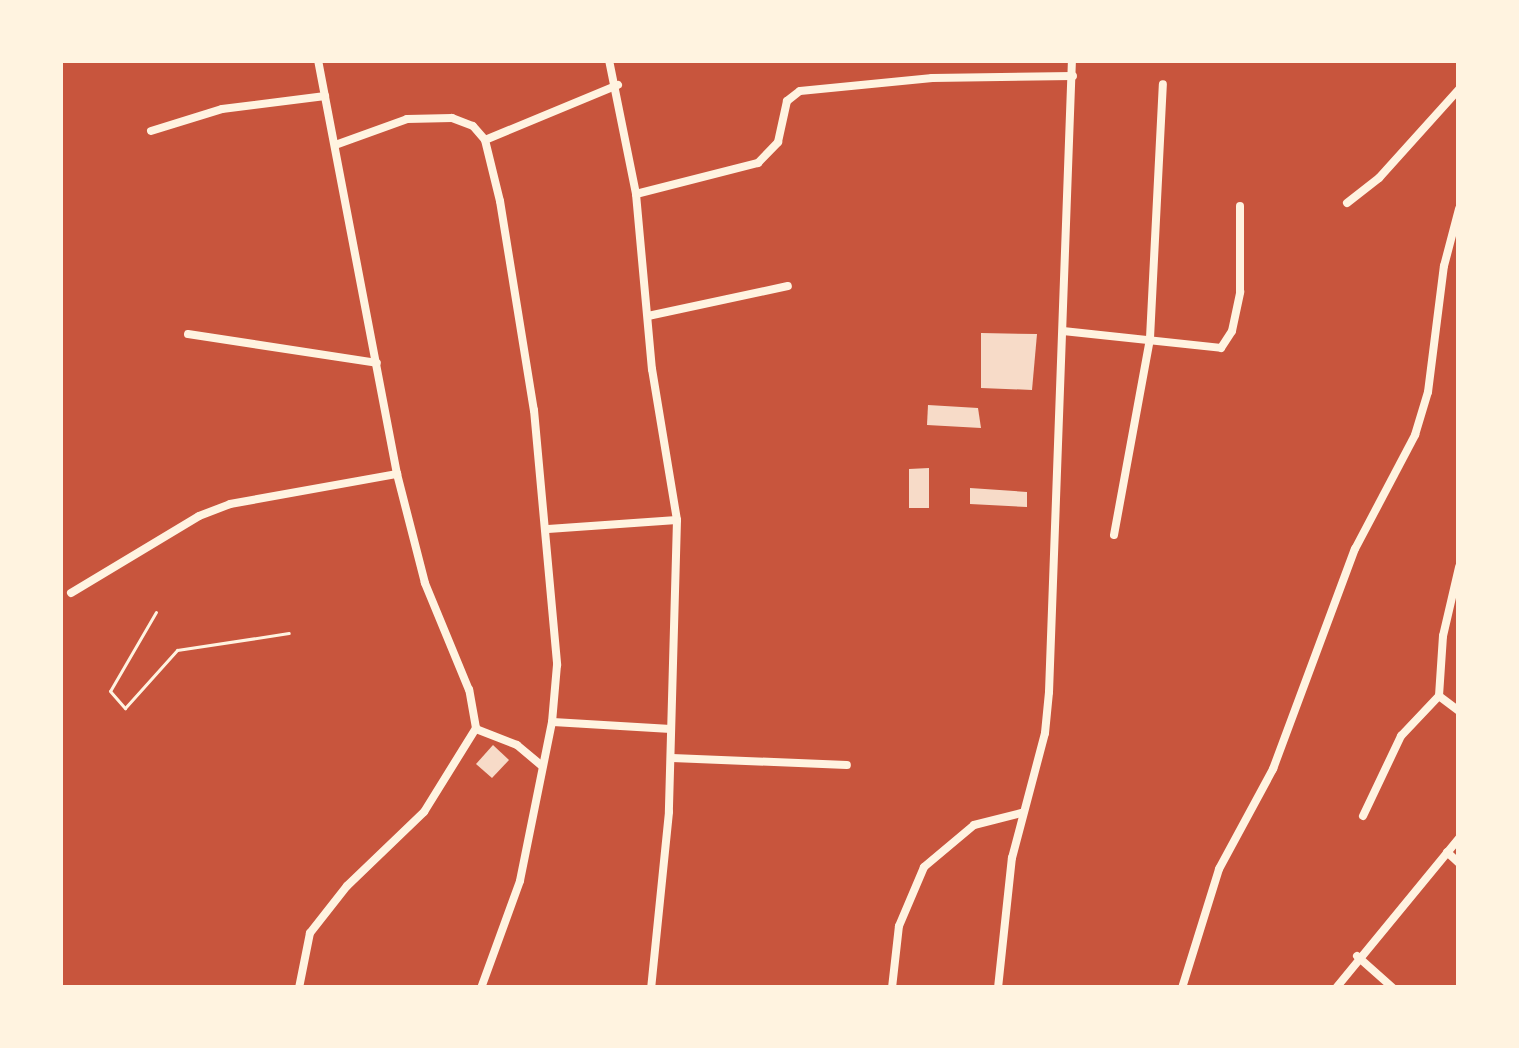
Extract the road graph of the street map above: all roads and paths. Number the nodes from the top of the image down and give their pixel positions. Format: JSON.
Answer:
{"nodes":[{"id":1,"x":318,"y":60,"type":"edge"},
{"id":2,"x":609,"y":60,"type":"edge"},
{"id":3,"x":1072,"y":60,"type":"edge"},
{"id":4,"x":1073,"y":76,"type":"junction"},
{"id":5,"x":1163,"y":84,"type":"dead end"},
{"id":6,"x":618,"y":86,"type":"junction"},
{"id":7,"x":1459,"y":89,"type":"edge"},
{"id":8,"x":325,"y":96,"type":"junction"},
{"id":9,"x":151,"y":131,"type":"dead end"},
{"id":10,"x":485,"y":140,"type":"junction"},
{"id":11,"x":338,"y":144,"type":"junction"},
{"id":12,"x":636,"y":194,"type":"junction"},
{"id":13,"x":1347,"y":203,"type":"dead end"},
{"id":14,"x":1240,"y":206,"type":"dead end"},
{"id":15,"x":1459,"y":208,"type":"edge"},
{"id":16,"x":788,"y":286,"type":"dead end"},
{"id":17,"x":648,"y":316,"type":"junction"},
{"id":18,"x":1063,"y":332,"type":"junction"},
{"id":19,"x":188,"y":334,"type":"dead end"},
{"id":20,"x":1150,"y":338,"type":"junction"},
{"id":21,"x":377,"y":363,"type":"junction"},
{"id":22,"x":397,"y":474,"type":"junction"},
{"id":23,"x":677,"y":520,"type":"junction"},
{"id":24,"x":548,"y":529,"type":"junction"},
{"id":25,"x":1114,"y":535,"type":"dead end"},
{"id":26,"x":1459,"y":567,"type":"edge"},
{"id":27,"x":71,"y":592,"type":"dead end"},
{"id":28,"x":156,"y":612,"type":"dead end"},
{"id":29,"x":290,"y":634,"type":"dead end"},
{"id":30,"x":1439,"y":696,"type":"junction"},
{"id":31,"x":1459,"y":711,"type":"edge"},
{"id":32,"x":552,"y":722,"type":"junction"},
{"id":33,"x":476,"y":728,"type":"junction"},
{"id":34,"x":671,"y":729,"type":"junction"},
{"id":35,"x":672,"y":758,"type":"junction"},
{"id":36,"x":847,"y":765,"type":"dead end"},
{"id":37,"x":542,"y":766,"type":"junction"},
{"id":38,"x":1021,"y":812,"type":"junction"},
{"id":39,"x":1363,"y":816,"type":"dead end"},
{"id":40,"x":1459,"y":838,"type":"edge"},
{"id":41,"x":1447,"y":852,"type":"junction"},
{"id":42,"x":1459,"y":863,"type":"edge"},
{"id":43,"x":1358,"y":956,"type":"junction"},
{"id":44,"x":299,"y":988,"type":"edge"},
{"id":45,"x":481,"y":988,"type":"edge"},
{"id":46,"x":650,"y":988,"type":"edge"},
{"id":47,"x":892,"y":988,"type":"edge"},
{"id":48,"x":998,"y":988,"type":"edge"},
{"id":49,"x":1182,"y":988,"type":"edge"},
{"id":50,"x":1336,"y":988,"type":"edge"},
{"id":51,"x":1393,"y":988,"type":"edge"}],
"edges":[{"from":1,"to":8,"type":"street"},
{"from":2,"to":6,"type":"street"},
{"from":3,"to":4,"type":"street"},
{"from":4,"to":12,"type":"street"},
{"from":4,"to":18,"type":"street"},
{"from":5,"to":20,"type":"street"},
{"from":6,"to":10,"type":"street"},
{"from":6,"to":12,"type":"street"},
{"from":7,"to":13,"type":"street"},
{"from":8,"to":9,"type":"street"},
{"from":8,"to":11,"type":"street"},
{"from":10,"to":11,"type":"street"},
{"from":10,"to":24,"type":"street"},
{"from":11,"to":21,"type":"street"},
{"from":12,"to":17,"type":"street"},
{"from":14,"to":20,"type":"street"},
{"from":15,"to":49,"type":"street"},
{"from":16,"to":17,"type":"street"},
{"from":17,"to":23,"type":"street"},
{"from":18,"to":20,"type":"street"},
{"from":18,"to":38,"type":"street"},
{"from":19,"to":21,"type":"street"},
{"from":20,"to":25,"type":"street"},
{"from":21,"to":22,"type":"street"},
{"from":22,"to":27,"type":"street"},
{"from":22,"to":33,"type":"street"},
{"from":23,"to":24,"type":"street"},
{"from":23,"to":34,"type":"street"},
{"from":24,"to":32,"type":"street"},
{"from":26,"to":30,"type":"street"},
{"from":28,"to":29,"type":"path"},
{"from":30,"to":31,"type":"street"},
{"from":30,"to":39,"type":"street"},
{"from":32,"to":34,"type":"street"},
{"from":32,"to":37,"type":"street"},
{"from":33,"to":37,"type":"street"},
{"from":33,"to":44,"type":"street"},
{"from":34,"to":35,"type":"street"},
{"from":35,"to":36,"type":"street"},
{"from":35,"to":46,"type":"street"},
{"from":37,"to":45,"type":"street"},
{"from":38,"to":47,"type":"street"},
{"from":38,"to":48,"type":"street"},
{"from":40,"to":41,"type":"street"},
{"from":41,"to":42,"type":"street"},
{"from":41,"to":43,"type":"street"},
{"from":43,"to":50,"type":"street"},
{"from":43,"to":51,"type":"street"}]}
